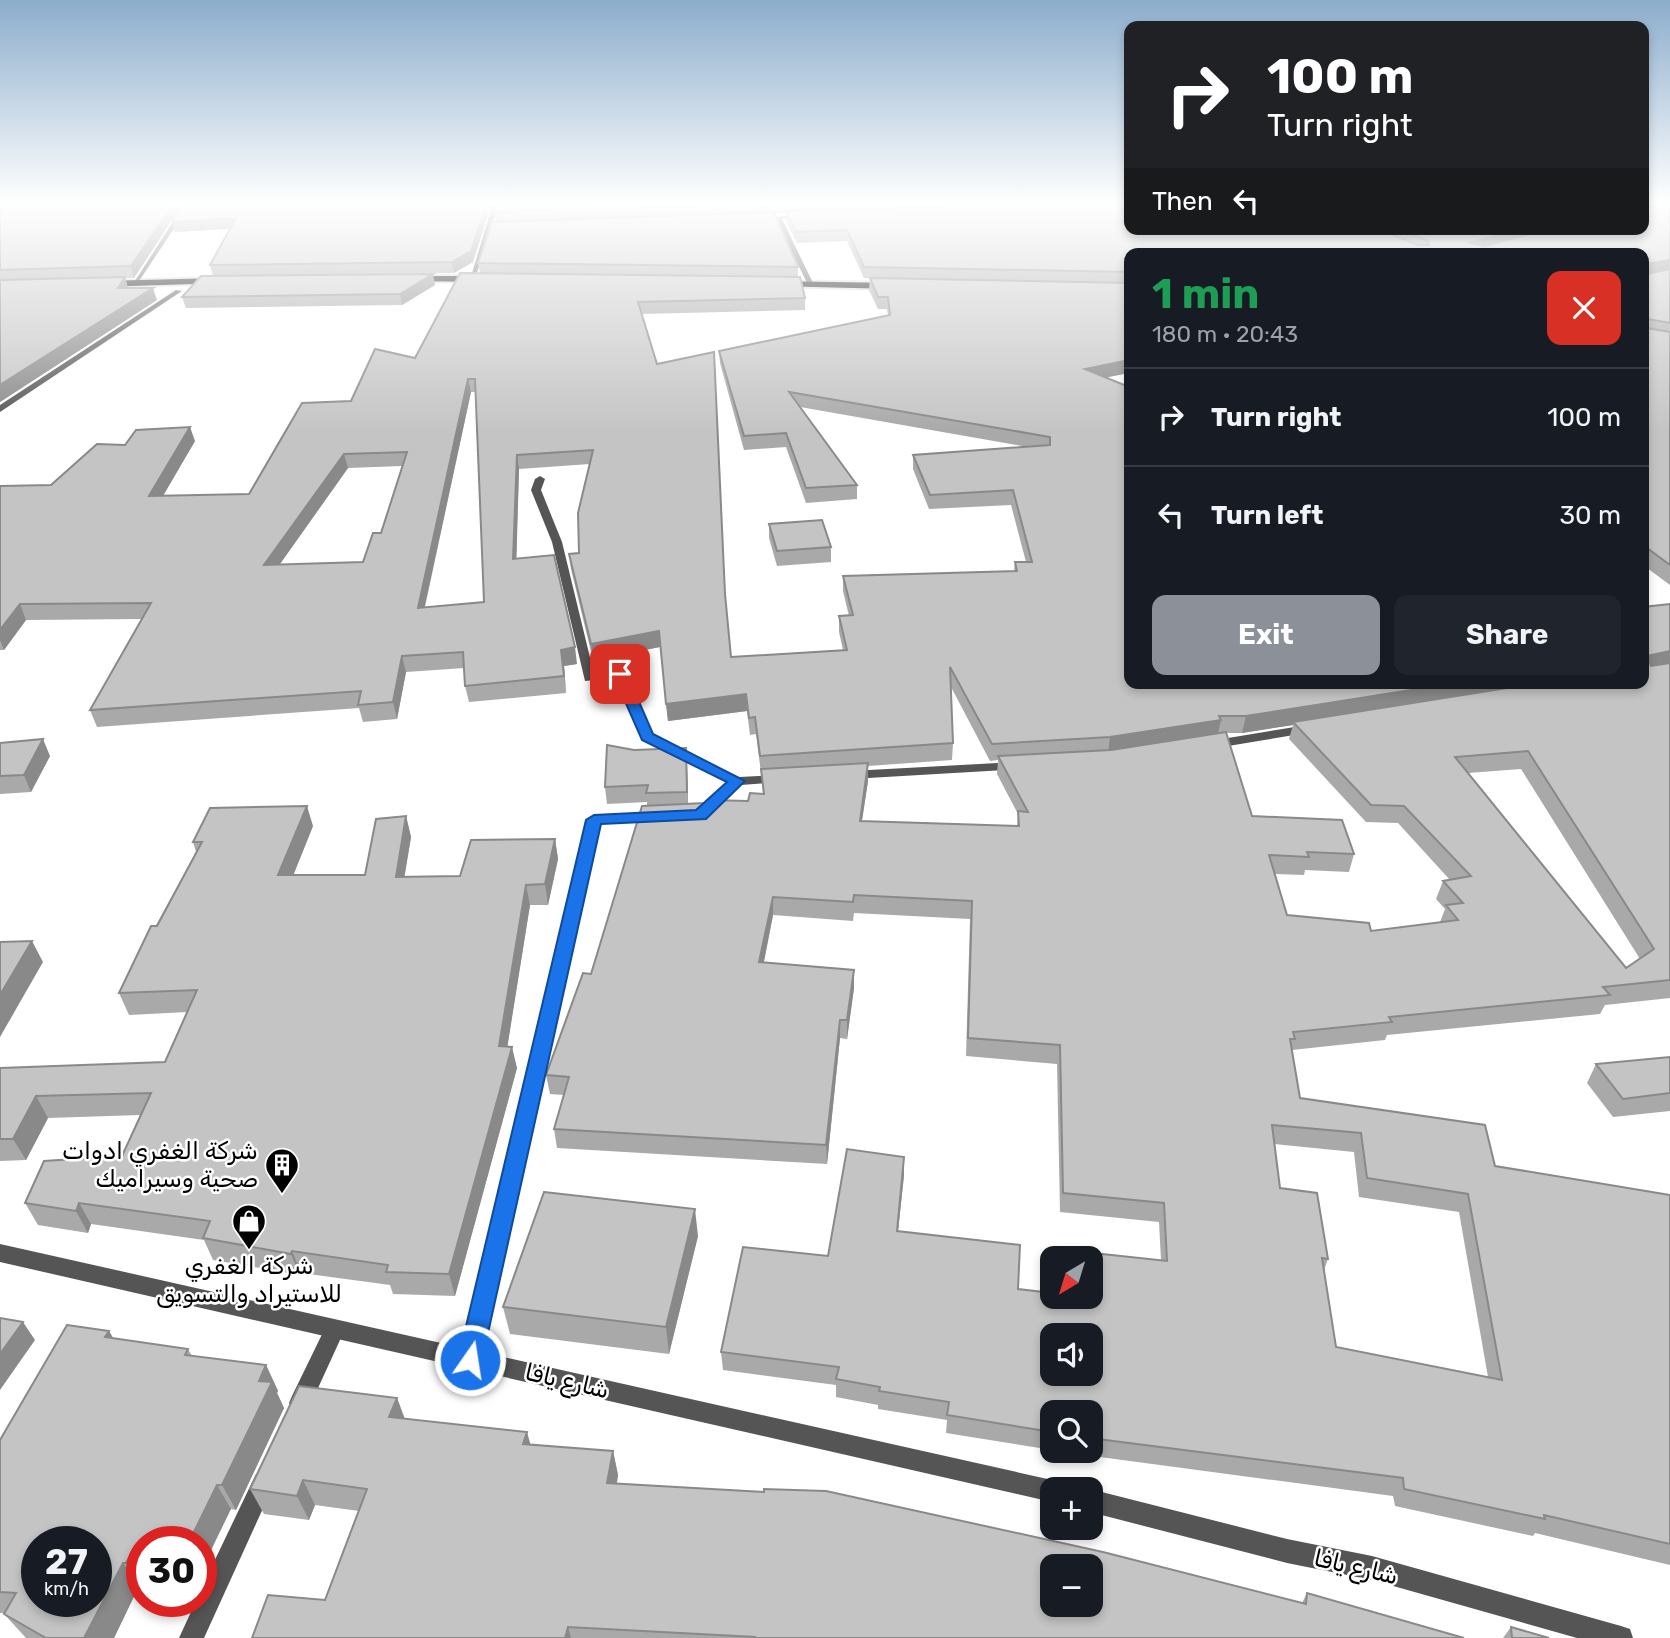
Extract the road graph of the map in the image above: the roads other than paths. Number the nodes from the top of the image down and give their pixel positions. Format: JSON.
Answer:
{"nodes":[{"id":1,"x":137,"y":279,"type":"edge"},
{"id":2,"x":466,"y":279,"type":"edge"},
{"id":3,"x":808,"y":279,"type":"edge"},
{"id":4,"x":135,"y":283,"type":"junction"},
{"id":5,"x":404,"y":284,"type":"joint"},
{"id":6,"x":236,"y":285,"type":"joint"},
{"id":7,"x":811,"y":285,"type":"junction"},
{"id":8,"x":95,"y":288,"type":"joint"},
{"id":9,"x":760,"y":288,"type":"joint"},
{"id":10,"x":486,"y":289,"type":"edge"},
{"id":11,"x":830,"y":290,"type":"junction"},
{"id":12,"x":178,"y":291,"type":"junction"},
{"id":13,"x":900,"y":291,"type":"edge"},
{"id":14,"x":0,"y":409,"type":"edge"},
{"id":15,"x":540,"y":480,"type":"dead end"},
{"id":16,"x":1323,"y":727,"type":"edge"},
{"id":17,"x":1202,"y":746,"type":"edge"},
{"id":18,"x":1026,"y":765,"type":"edge"},
{"id":19,"x":833,"y":776,"type":"edge"},
{"id":20,"x":792,"y":778,"type":"edge"},
{"id":21,"x":737,"y":781,"type":"junction"},
{"id":22,"x":0,"y":1254,"type":"edge"},
{"id":23,"x":335,"y":1329,"type":"junction"},
{"id":24,"x":470,"y":1360,"type":"junction"},
{"id":25,"x":289,"y":1428,"type":"edge"},
{"id":26,"x":272,"y":1465,"type":"edge"},
{"id":27,"x":1040,"y":1488,"type":"edge"},
{"id":28,"x":1103,"y":1503,"type":"edge"},
{"id":29,"x":191,"y":1638,"type":"edge"},
{"id":30,"x":1621,"y":1638,"type":"edge"}],
"edges":[{"from":1,"to":4,"type":"street"},
{"from":2,"to":5,"type":"highway"},
{"from":3,"to":7,"type":"street"},
{"from":4,"to":6,"type":"highway"},
{"from":4,"to":8,"type":"highway"},
{"from":5,"to":10,"type":"highway"},
{"from":6,"to":12,"type":"highway"},
{"from":7,"to":9,"type":"highway"},
{"from":7,"to":11,"type":"highway"},
{"from":8,"to":12,"type":"highway"},
{"from":9,"to":11,"type":"highway"},
{"from":11,"to":13,"type":"highway"},
{"from":12,"to":14,"type":"street"},
{"from":15,"to":21,"type":"street"},
{"from":16,"to":17,"type":"street"},
{"from":18,"to":19,"type":"street"},
{"from":20,"to":21,"type":"street"},
{"from":21,"to":24,"type":"street"},
{"from":22,"to":23,"type":"street","name":"شارع يافا"},
{"from":23,"to":24,"type":"street","name":"شارع يافا"},
{"from":23,"to":25,"type":"street"},
{"from":24,"to":27,"type":"street","name":"شارع يافا"},
{"from":26,"to":29,"type":"street"},
{"from":28,"to":30,"type":"street","name":"شارع يافا"}]}
